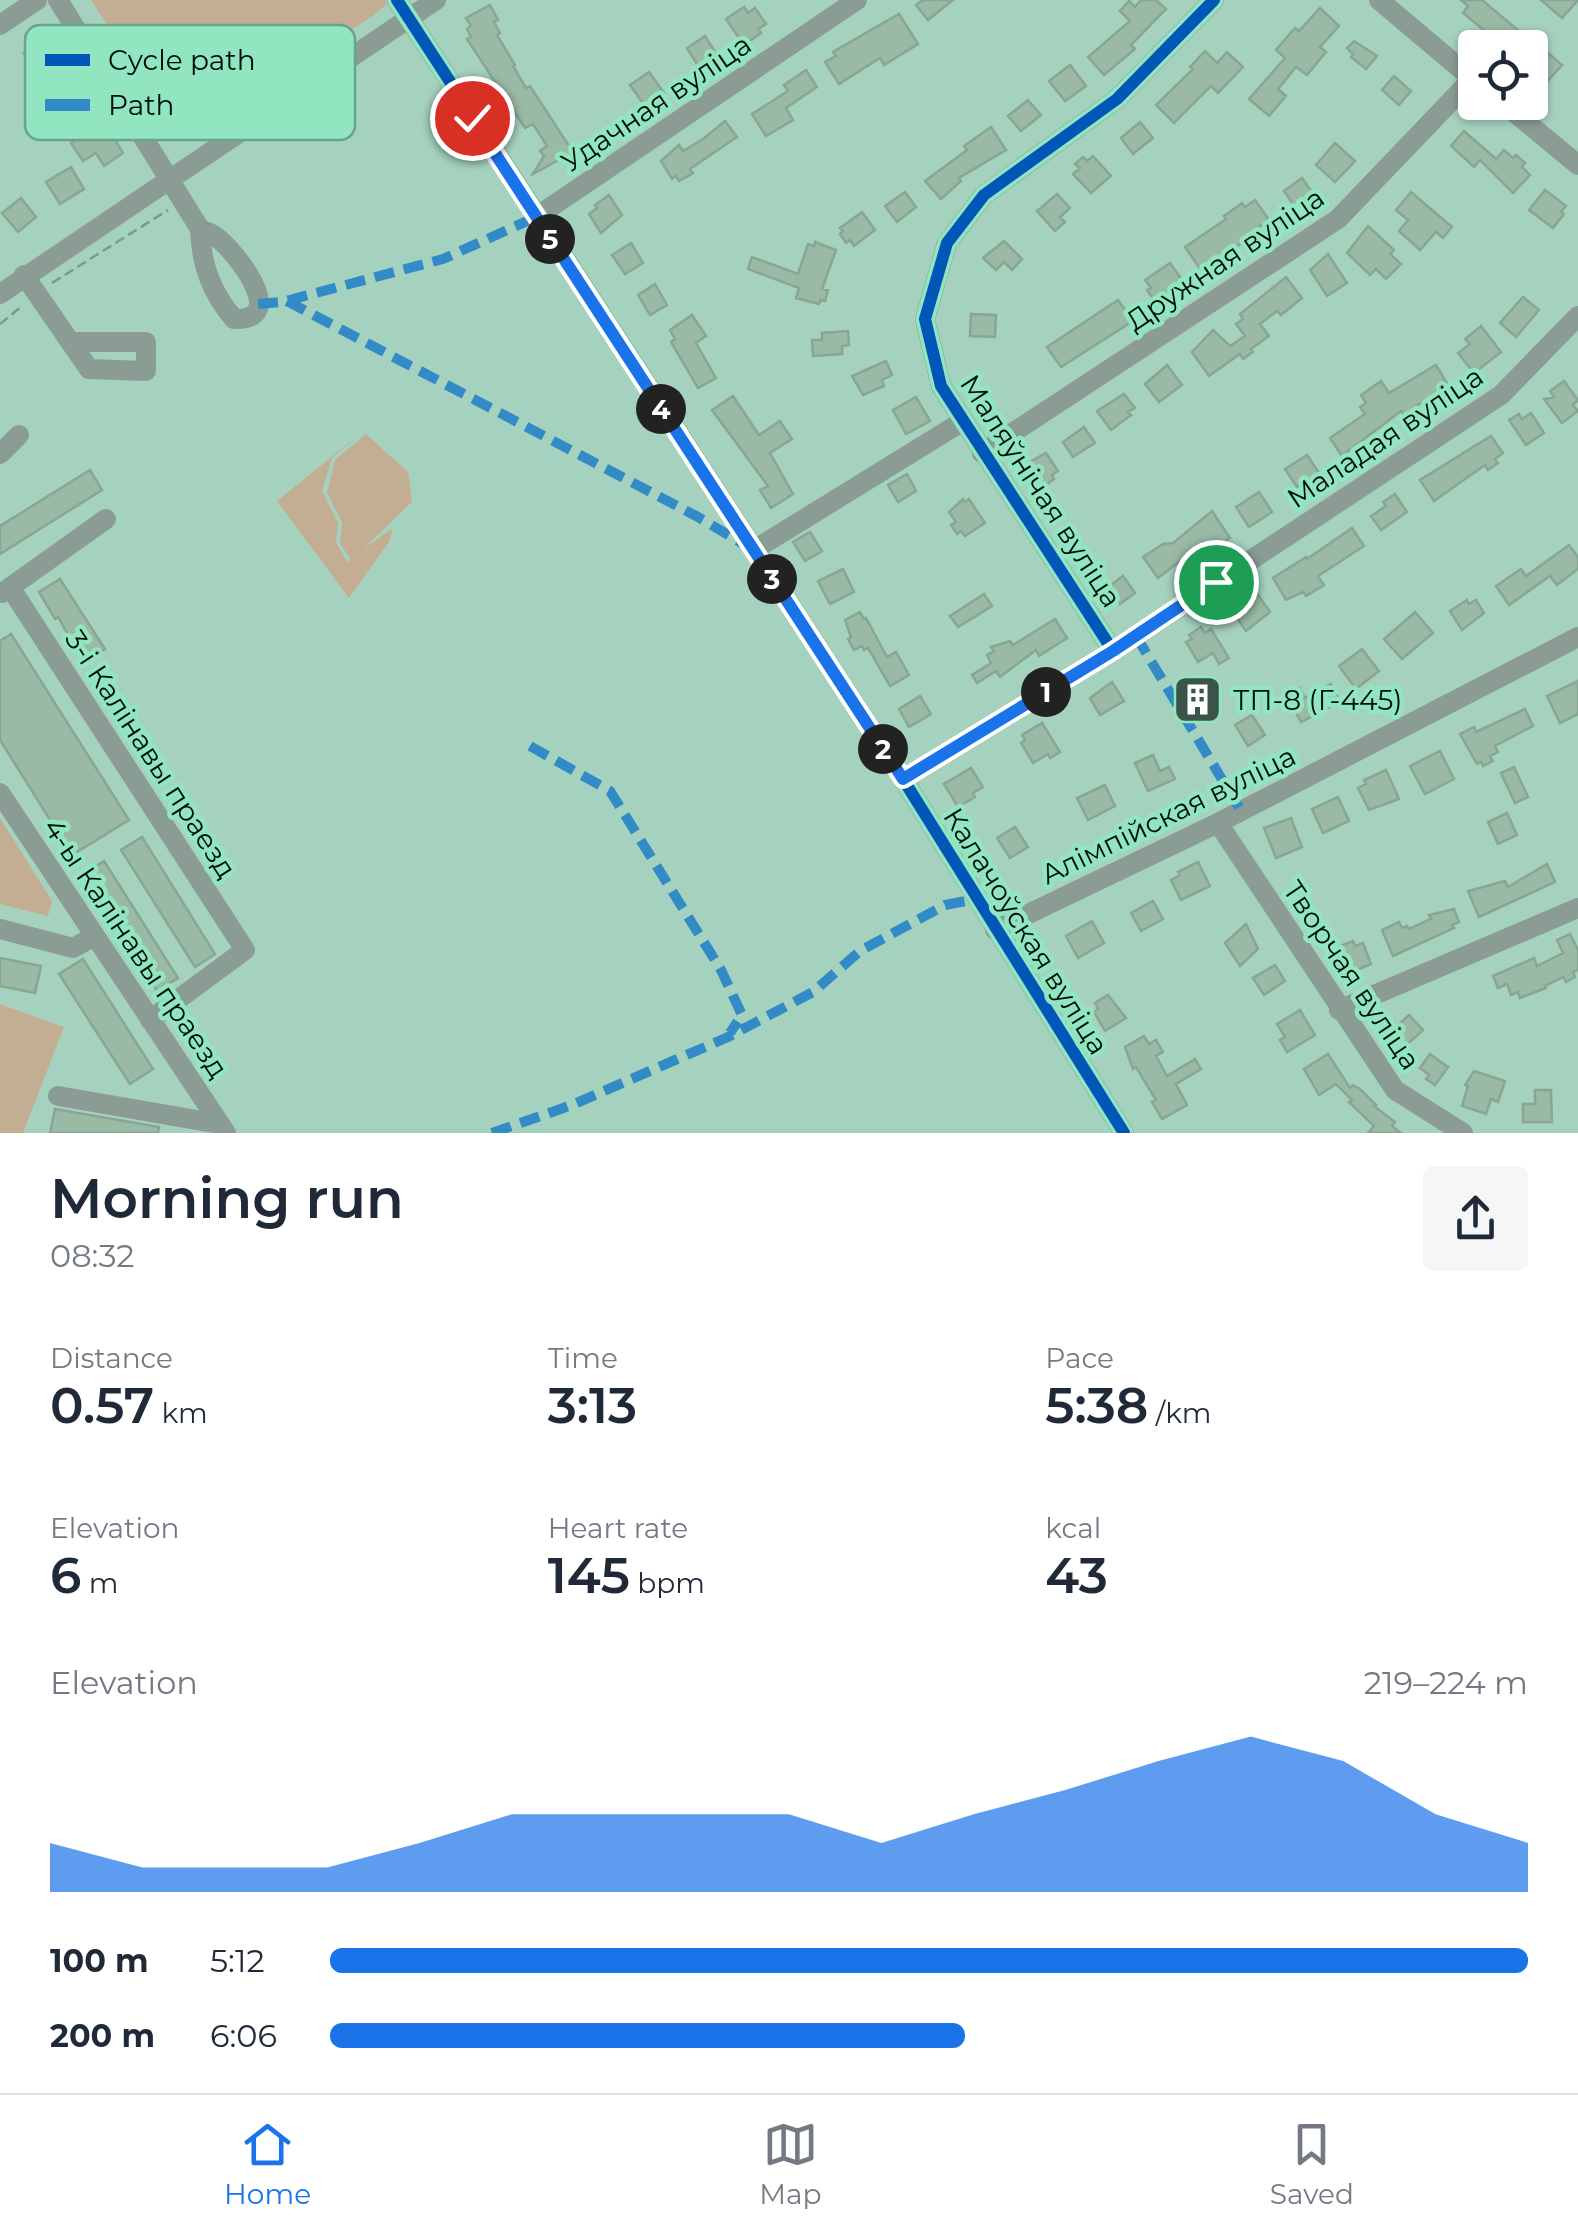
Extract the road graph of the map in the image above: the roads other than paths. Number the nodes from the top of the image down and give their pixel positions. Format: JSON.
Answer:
{"nodes":[{"id":1,"x":36,"y":0,"type":"edge"},
{"id":2,"x":58,"y":0,"type":"edge"},
{"id":3,"x":436,"y":0,"type":"edge"},
{"id":4,"x":857,"y":0,"type":"edge"},
{"id":5,"x":1214,"y":0,"type":"edge"},
{"id":6,"x":1379,"y":0,"type":"edge"},
{"id":7,"x":402,"y":9,"type":"edge"},
{"id":8,"x":0,"y":25,"type":"edge"},
{"id":9,"x":74,"y":25,"type":"edge"},
{"id":10,"x":355,"y":44,"type":"edge"},
{"id":11,"x":1458,"y":67,"type":"edge"},
{"id":12,"x":1458,"y":96,"type":"edge"},
{"id":13,"x":1524,"y":120,"type":"edge"},
{"id":14,"x":145,"y":140,"type":"edge"},
{"id":15,"x":224,"y":140,"type":"edge"},
{"id":16,"x":1578,"y":165,"type":"edge"},
{"id":17,"x":170,"y":180,"type":"junction"},
{"id":18,"x":536,"y":218,"type":"junction"},
{"id":19,"x":200,"y":229,"type":"dead end"},
{"id":20,"x":24,"y":275,"type":"junction"},
{"id":21,"x":0,"y":294,"type":"edge"},
{"id":22,"x":1578,"y":316,"type":"edge"},
{"id":23,"x":71,"y":342,"type":"dead end"},
{"id":24,"x":963,"y":421,"type":"junction"},
{"id":25,"x":19,"y":435,"type":"dead end"},
{"id":26,"x":982,"y":453,"type":"junction"},
{"id":27,"x":0,"y":454,"type":"edge"},
{"id":28,"x":106,"y":519,"type":"dead end"},
{"id":29,"x":754,"y":550,"type":"junction"},
{"id":30,"x":5,"y":590,"type":"edge"},
{"id":31,"x":1578,"y":637,"type":"edge"},
{"id":32,"x":1113,"y":651,"type":"junction"},
{"id":33,"x":903,"y":779,"type":"junction"},
{"id":34,"x":0,"y":793,"type":"edge"},
{"id":35,"x":1218,"y":823,"type":"junction"},
{"id":36,"x":1578,"y":908,"type":"edge"},
{"id":37,"x":0,"y":929,"type":"edge"},
{"id":38,"x":995,"y":930,"type":"junction"},
{"id":39,"x":95,"y":936,"type":"junction"},
{"id":40,"x":1339,"y":1010,"type":"junction"},
{"id":41,"x":150,"y":1020,"type":"junction"},
{"id":42,"x":58,"y":1096,"type":"dead end"},
{"id":43,"x":223,"y":1128,"type":"edge"},
{"id":44,"x":1124,"y":1133,"type":"edge"},
{"id":45,"x":1463,"y":1133,"type":"edge"}],
"edges":[{"from":1,"to":8,"type":"street"},
{"from":2,"to":9,"type":"street"},
{"from":3,"to":7,"type":"street"},
{"from":4,"to":18,"type":"street","name":"Удачная вуліца"},
{"from":5,"to":24,"type":"street","name":"Маляўнічая вуліца"},
{"from":6,"to":11,"type":"street"},
{"from":7,"to":10,"type":"street"},
{"from":7,"to":18,"type":"street","name":"Калачоўская вуліца"},
{"from":12,"to":26,"type":"street","name":"Дружная вуліца"},
{"from":13,"to":16,"type":"street"},
{"from":14,"to":17,"type":"street"},
{"from":15,"to":17,"type":"street"},
{"from":17,"to":19,"type":"street"},
{"from":17,"to":20,"type":"street"},
{"from":18,"to":29,"type":"street","name":"Калачоўская вуліца"},
{"from":20,"to":21,"type":"street"},
{"from":20,"to":23,"type":"street"},
{"from":22,"to":32,"type":"street","name":"Маладая вуліца"},
{"from":24,"to":26,"type":"street","name":"Маляўнічая вуліца"},
{"from":24,"to":29,"type":"street"},
{"from":25,"to":27,"type":"street"},
{"from":26,"to":32,"type":"street","name":"Маляўнічая вуліца"},
{"from":28,"to":30,"type":"street"},
{"from":29,"to":33,"type":"street","name":"Калачоўская вуліца"},
{"from":30,"to":41,"type":"street","name":"3-і Калінавы праезд"},
{"from":31,"to":35,"type":"street","name":"Алімпійская вуліца"},
{"from":32,"to":33,"type":"street","name":"Маладая вуліца"},
{"from":33,"to":38,"type":"street","name":"Калачоўская вуліца"},
{"from":34,"to":39,"type":"street","name":"4-ы Калінавы праезд"},
{"from":35,"to":38,"type":"street","name":"Алімпійская вуліца"},
{"from":35,"to":40,"type":"street","name":"Творчая вуліца"},
{"from":36,"to":40,"type":"street"},
{"from":37,"to":39,"type":"street"},
{"from":38,"to":44,"type":"street","name":"Калачоўская вуліца"},
{"from":39,"to":41,"type":"street","name":"4-ы Калінавы праезд"},
{"from":40,"to":45,"type":"street","name":"Творчая вуліца"},
{"from":41,"to":43,"type":"street","name":"4-ы Калінавы праезд"},
{"from":42,"to":43,"type":"street"}]}
